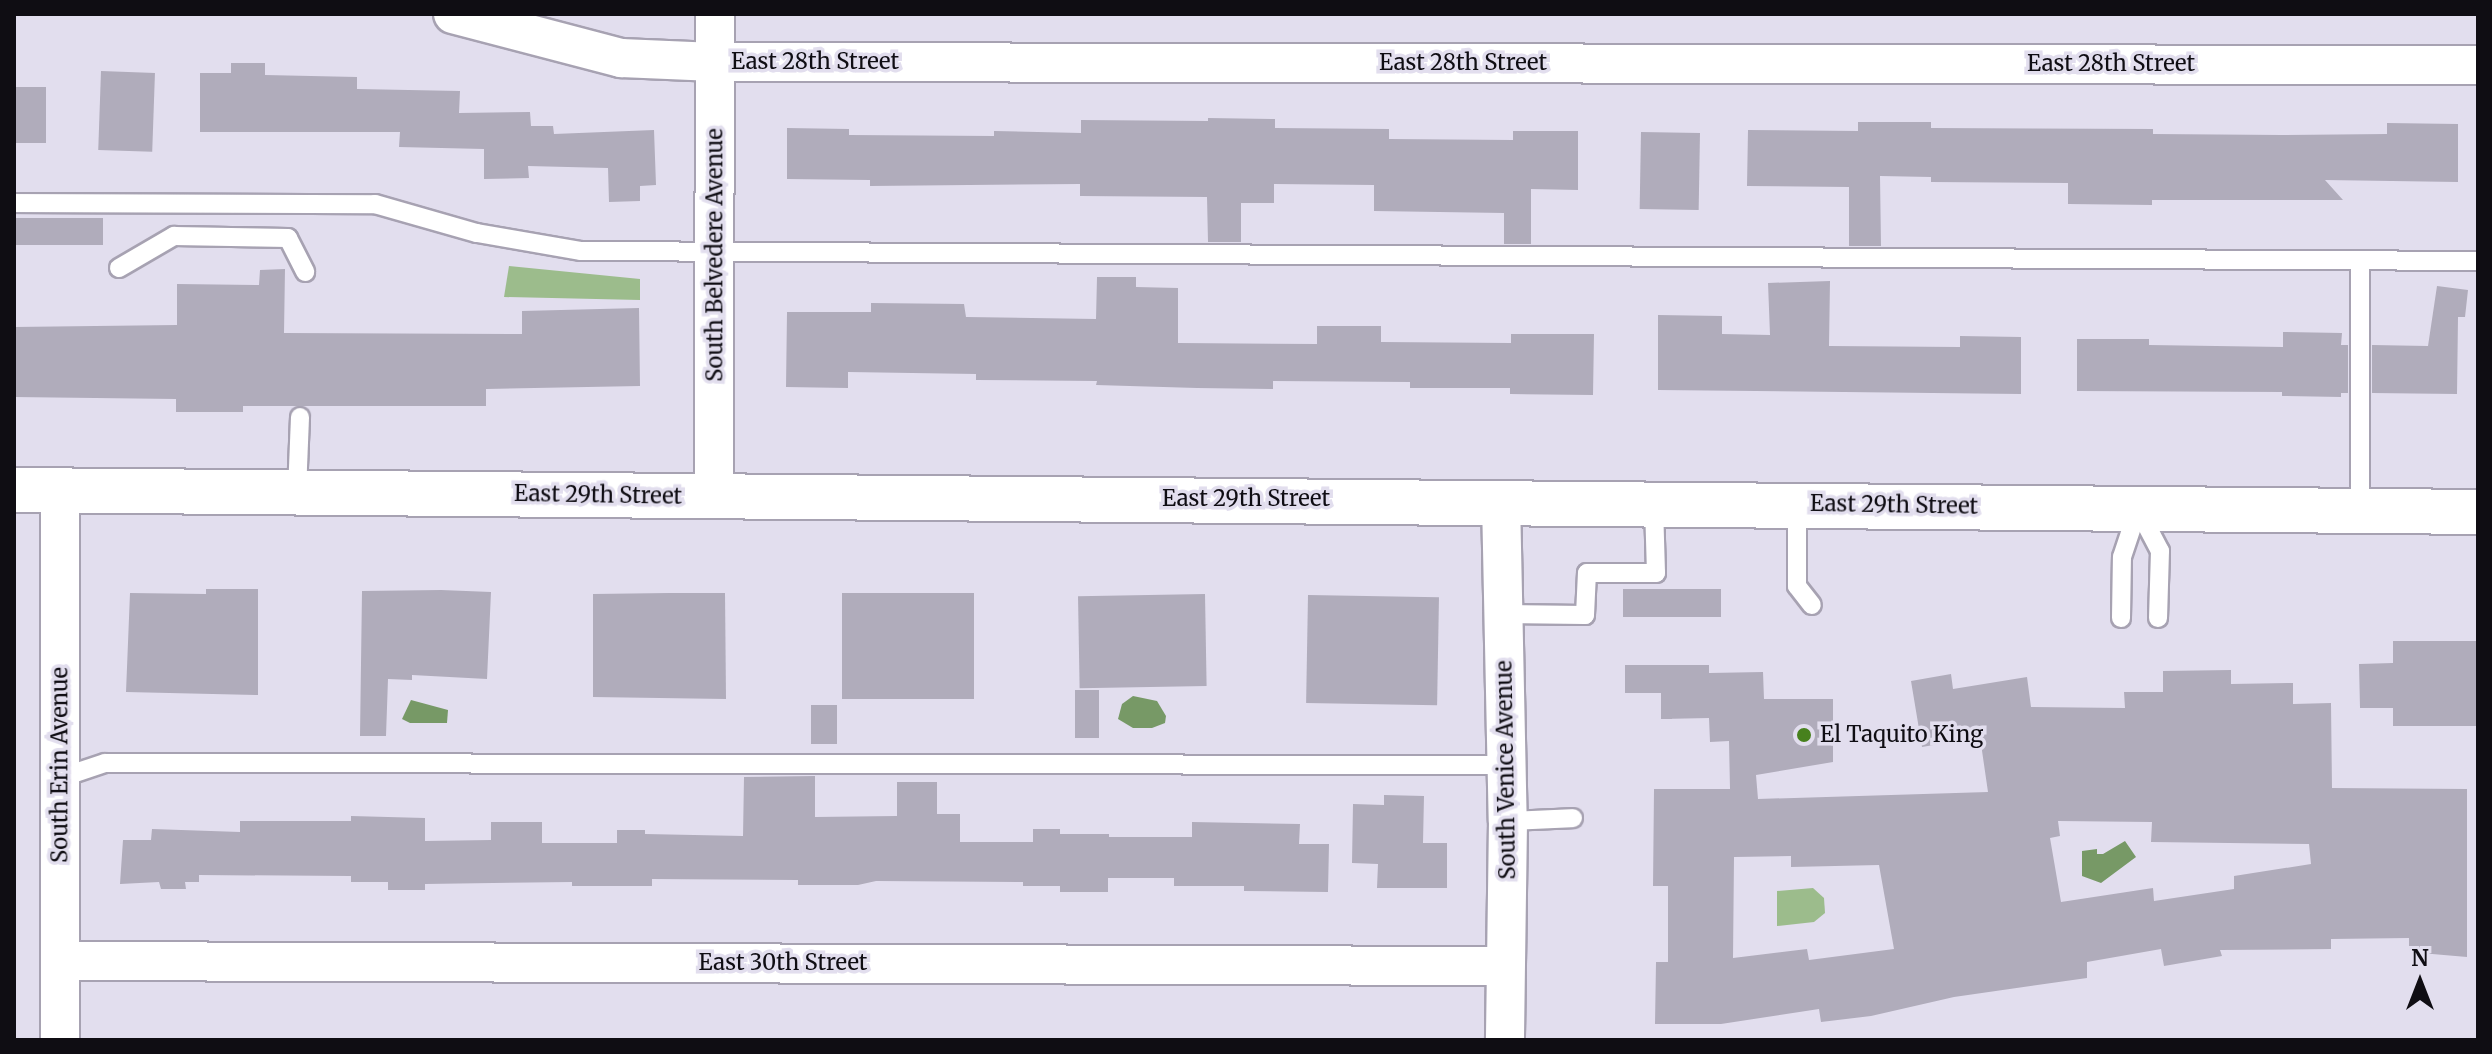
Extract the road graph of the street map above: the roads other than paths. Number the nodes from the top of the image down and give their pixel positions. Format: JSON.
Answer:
{"nodes":[{"id":1,"x":453,"y":14,"type":"edge"},
{"id":2,"x":715,"y":14,"type":"edge"},
{"id":3,"x":715,"y":62,"type":"junction"},
{"id":4,"x":2478,"y":65,"type":"edge"},
{"id":5,"x":14,"y":203,"type":"edge"},
{"id":6,"x":715,"y":252,"type":"junction"},
{"id":7,"x":2360,"y":261,"type":"junction"},
{"id":8,"x":2478,"y":261,"type":"edge"},
{"id":9,"x":119,"y":268,"type":"dead end"},
{"id":10,"x":305,"y":272,"type":"dead end"},
{"id":11,"x":300,"y":417,"type":"dead end"},
{"id":12,"x":14,"y":490,"type":"edge"},
{"id":13,"x":60,"y":490,"type":"junction"},
{"id":14,"x":297,"y":492,"type":"junction"},
{"id":15,"x":714,"y":496,"type":"junction"},
{"id":16,"x":1501,"y":500,"type":"junction"},
{"id":17,"x":1654,"y":502,"type":"junction"},
{"id":18,"x":1797,"y":503,"type":"junction"},
{"id":19,"x":2138,"y":509,"type":"junction"},
{"id":20,"x":2360,"y":510,"type":"junction"},
{"id":21,"x":2478,"y":512,"type":"edge"},
{"id":22,"x":1812,"y":605,"type":"dead end"},
{"id":23,"x":1504,"y":614,"type":"junction"},
{"id":24,"x":2121,"y":618,"type":"dead end"},
{"id":25,"x":2158,"y":618,"type":"dead end"},
{"id":26,"x":1507,"y":765,"type":"junction"},
{"id":27,"x":60,"y":778,"type":"junction"},
{"id":28,"x":1573,"y":818,"type":"dead end"},
{"id":29,"x":1508,"y":821,"type":"junction"},
{"id":30,"x":60,"y":961,"type":"junction"},
{"id":31,"x":1505,"y":966,"type":"junction"},
{"id":32,"x":60,"y":1040,"type":"edge"},
{"id":33,"x":1505,"y":1040,"type":"edge"}],
"edges":[{"from":1,"to":3,"type":"street","name":"East 28th Street"},
{"from":2,"to":3,"type":"street","name":"South Belvedere Avenue"},
{"from":3,"to":4,"type":"street","name":"East 28th Street"},
{"from":3,"to":6,"type":"street","name":"South Belvedere Avenue"},
{"from":5,"to":6,"type":"lane"},
{"from":6,"to":7,"type":"lane"},
{"from":6,"to":15,"type":"street","name":"South Belvedere Avenue"},
{"from":7,"to":8,"type":"lane"},
{"from":7,"to":20,"type":"lane"},
{"from":9,"to":10,"type":"lane"},
{"from":11,"to":14,"type":"lane"},
{"from":12,"to":13,"type":"street","name":"East 29th Street"},
{"from":13,"to":14,"type":"street","name":"East 29th Street"},
{"from":13,"to":27,"type":"street","name":"South Erin Avenue"},
{"from":14,"to":15,"type":"street","name":"East 29th Street"},
{"from":15,"to":16,"type":"street","name":"East 29th Street"},
{"from":16,"to":17,"type":"street","name":"East 29th Street"},
{"from":16,"to":23,"type":"street","name":"South Venice Avenue"},
{"from":17,"to":18,"type":"street","name":"East 29th Street"},
{"from":17,"to":23,"type":"lane"},
{"from":18,"to":19,"type":"street","name":"East 29th Street"},
{"from":18,"to":22,"type":"lane"},
{"from":19,"to":20,"type":"street","name":"East 29th Street"},
{"from":19,"to":24,"type":"lane"},
{"from":19,"to":25,"type":"lane"},
{"from":20,"to":21,"type":"street","name":"East 29th Street"},
{"from":23,"to":26,"type":"street","name":"South Venice Avenue"},
{"from":26,"to":27,"type":"lane"},
{"from":26,"to":29,"type":"street","name":"South Venice Avenue"},
{"from":27,"to":30,"type":"street","name":"South Erin Avenue"},
{"from":28,"to":29,"type":"lane"},
{"from":29,"to":31,"type":"street","name":"South Venice Avenue"},
{"from":30,"to":31,"type":"street","name":"East 30th Street"},
{"from":30,"to":32,"type":"street","name":"South Erin Avenue"},
{"from":31,"to":33,"type":"street","name":"South Venice Avenue"}]}
